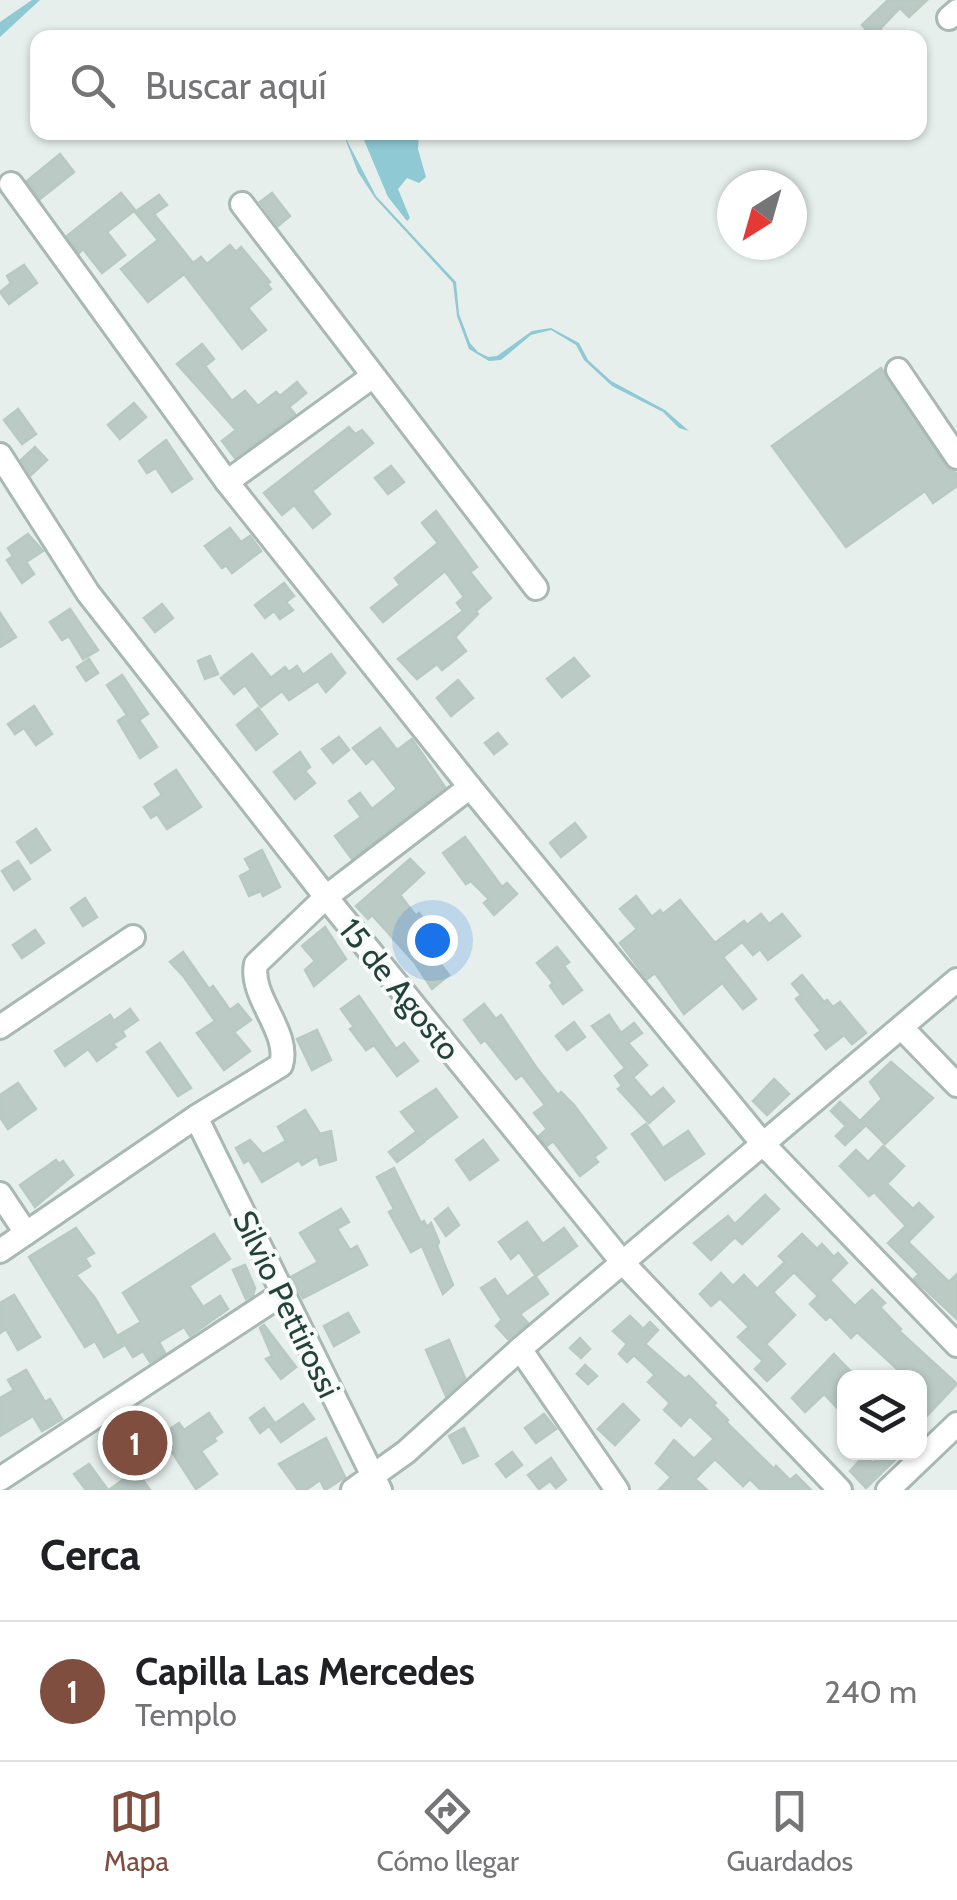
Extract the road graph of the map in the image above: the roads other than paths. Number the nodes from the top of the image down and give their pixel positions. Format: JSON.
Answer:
{"nodes":[{"id":1,"x":11,"y":184,"type":"dead end"},
{"id":2,"x":242,"y":204,"type":"dead end"},
{"id":3,"x":898,"y":370,"type":"dead end"},
{"id":4,"x":373,"y":376,"type":"junction"},
{"id":5,"x":0,"y":455,"type":"edge"},
{"id":6,"x":957,"y":458,"type":"edge"},
{"id":7,"x":227,"y":482,"type":"junction"},
{"id":8,"x":536,"y":588,"type":"dead end"},
{"id":9,"x":470,"y":787,"type":"junction"},
{"id":10,"x":326,"y":897,"type":"junction"},
{"id":11,"x":133,"y":936,"type":"dead end"},
{"id":12,"x":957,"y":980,"type":"edge"},
{"id":13,"x":0,"y":1027,"type":"edge"},
{"id":14,"x":902,"y":1028,"type":"junction"},
{"id":15,"x":957,"y":1085,"type":"edge"},
{"id":16,"x":196,"y":1117,"type":"junction"},
{"id":17,"x":763,"y":1144,"type":"junction"},
{"id":18,"x":0,"y":1194,"type":"edge"},
{"id":19,"x":26,"y":1233,"type":"junction"},
{"id":20,"x":0,"y":1251,"type":"edge"},
{"id":21,"x":623,"y":1263,"type":"junction"},
{"id":22,"x":282,"y":1294,"type":"junction"},
{"id":23,"x":957,"y":1345,"type":"edge"},
{"id":24,"x":520,"y":1348,"type":"junction"},
{"id":25,"x":957,"y":1424,"type":"edge"},
{"id":26,"x":0,"y":1480,"type":"edge"},
{"id":27,"x":368,"y":1486,"type":"edge"},
{"id":28,"x":617,"y":1490,"type":"edge"},
{"id":29,"x":840,"y":1490,"type":"edge"},
{"id":30,"x":888,"y":1490,"type":"edge"}],
"edges":[{"from":1,"to":7,"type":"street"},
{"from":2,"to":4,"type":"street"},
{"from":3,"to":6,"type":"street"},
{"from":4,"to":7,"type":"street"},
{"from":4,"to":8,"type":"street"},
{"from":5,"to":10,"type":"street","name":"15 de Agosto"},
{"from":7,"to":9,"type":"street"},
{"from":9,"to":10,"type":"street"},
{"from":9,"to":17,"type":"street"},
{"from":10,"to":16,"type":"street"},
{"from":10,"to":21,"type":"street","name":"15 de Agosto"},
{"from":11,"to":13,"type":"street"},
{"from":12,"to":14,"type":"street"},
{"from":14,"to":15,"type":"street"},
{"from":14,"to":17,"type":"street"},
{"from":16,"to":19,"type":"street"},
{"from":16,"to":22,"type":"street","name":"Silvio Pettirossi"},
{"from":17,"to":21,"type":"street"},
{"from":17,"to":23,"type":"street"},
{"from":18,"to":19,"type":"street"},
{"from":19,"to":20,"type":"street"},
{"from":21,"to":24,"type":"street"},
{"from":21,"to":29,"type":"street","name":"15 de Agosto"},
{"from":22,"to":26,"type":"street"},
{"from":22,"to":27,"type":"street","name":"Silvio Pettirossi"},
{"from":24,"to":27,"type":"street"},
{"from":24,"to":28,"type":"street"},
{"from":25,"to":30,"type":"street"}]}
